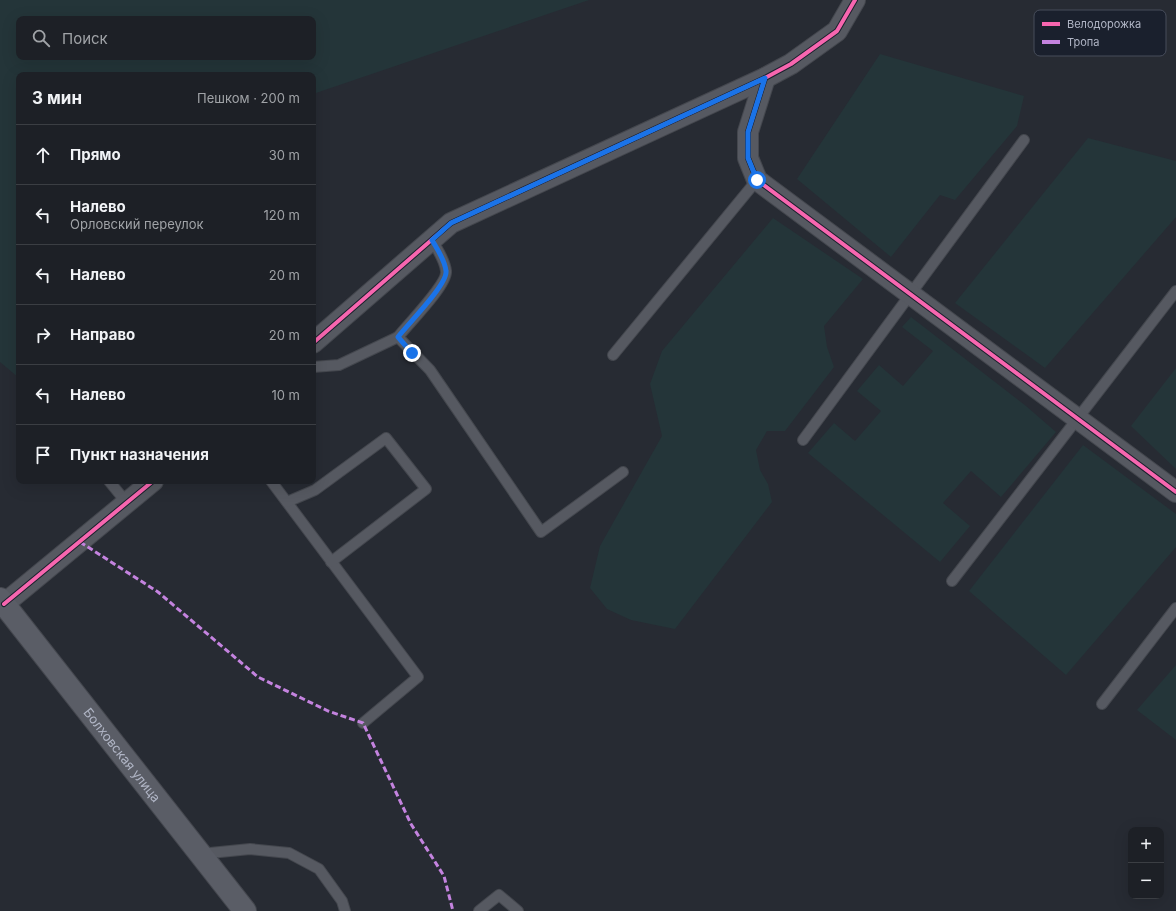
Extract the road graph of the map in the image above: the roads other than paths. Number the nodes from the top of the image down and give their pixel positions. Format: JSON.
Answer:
{"nodes":[{"id":1,"x":855,"y":0,"type":"edge"},
{"id":2,"x":765,"y":78,"type":"junction"},
{"id":3,"x":1024,"y":140,"type":"dead end"},
{"id":4,"x":757,"y":180,"type":"junction"},
{"id":5,"x":432,"y":240,"type":"junction"},
{"id":6,"x":1176,"y":291,"type":"edge"},
{"id":7,"x":911,"y":294,"type":"junction"},
{"id":8,"x":398,"y":337,"type":"junction"},
{"id":9,"x":316,"y":340,"type":"edge"},
{"id":10,"x":613,"y":356,"type":"dead end"},
{"id":11,"x":316,"y":367,"type":"edge"},
{"id":12,"x":1077,"y":419,"type":"junction"},
{"id":13,"x":803,"y":440,"type":"dead end"},
{"id":14,"x":622,"y":472,"type":"dead end"},
{"id":15,"x":112,"y":484,"type":"edge"},
{"id":16,"x":150,"y":484,"type":"edge"},
{"id":17,"x":273,"y":484,"type":"edge"},
{"id":18,"x":1176,"y":492,"type":"edge"},
{"id":19,"x":287,"y":502,"type":"junction"},
{"id":20,"x":127,"y":503,"type":"junction"},
{"id":21,"x":332,"y":562,"type":"junction"},
{"id":22,"x":952,"y":581,"type":"dead end"},
{"id":23,"x":2,"y":601,"type":"edge"},
{"id":24,"x":1176,"y":608,"type":"edge"},
{"id":25,"x":1102,"y":704,"type":"dead end"},
{"id":26,"x":363,"y":723,"type":"dead end"},
{"id":27,"x":200,"y":854,"type":"junction"},
{"id":28,"x":244,"y":911,"type":"edge"},
{"id":29,"x":345,"y":911,"type":"edge"},
{"id":30,"x":479,"y":911,"type":"edge"},
{"id":31,"x":518,"y":911,"type":"edge"}],
"edges":[{"from":1,"to":2,"type":"street"},
{"from":2,"to":4,"type":"street"},
{"from":2,"to":5,"type":"street"},
{"from":3,"to":7,"type":"lane"},
{"from":4,"to":7,"type":"street"},
{"from":4,"to":10,"type":"lane"},
{"from":5,"to":8,"type":"lane"},
{"from":5,"to":9,"type":"street"},
{"from":6,"to":12,"type":"lane"},
{"from":7,"to":12,"type":"street"},
{"from":7,"to":13,"type":"lane"},
{"from":8,"to":11,"type":"lane"},
{"from":8,"to":14,"type":"lane"},
{"from":12,"to":18,"type":"street"},
{"from":12,"to":22,"type":"lane"},
{"from":15,"to":20,"type":"lane"},
{"from":16,"to":20,"type":"street"},
{"from":17,"to":19,"type":"lane"},
{"from":19,"to":21,"type":"lane"},
{"from":19,"to":21,"type":"lane"},
{"from":20,"to":23,"type":"street"},
{"from":21,"to":26,"type":"lane"},
{"from":23,"to":27,"type":"main road","name":"Болховская улица"},
{"from":24,"to":25,"type":"lane"},
{"from":27,"to":28,"type":"main road","name":"Болховская улица"},
{"from":27,"to":29,"type":"lane"},
{"from":30,"to":31,"type":"lane"}]}
